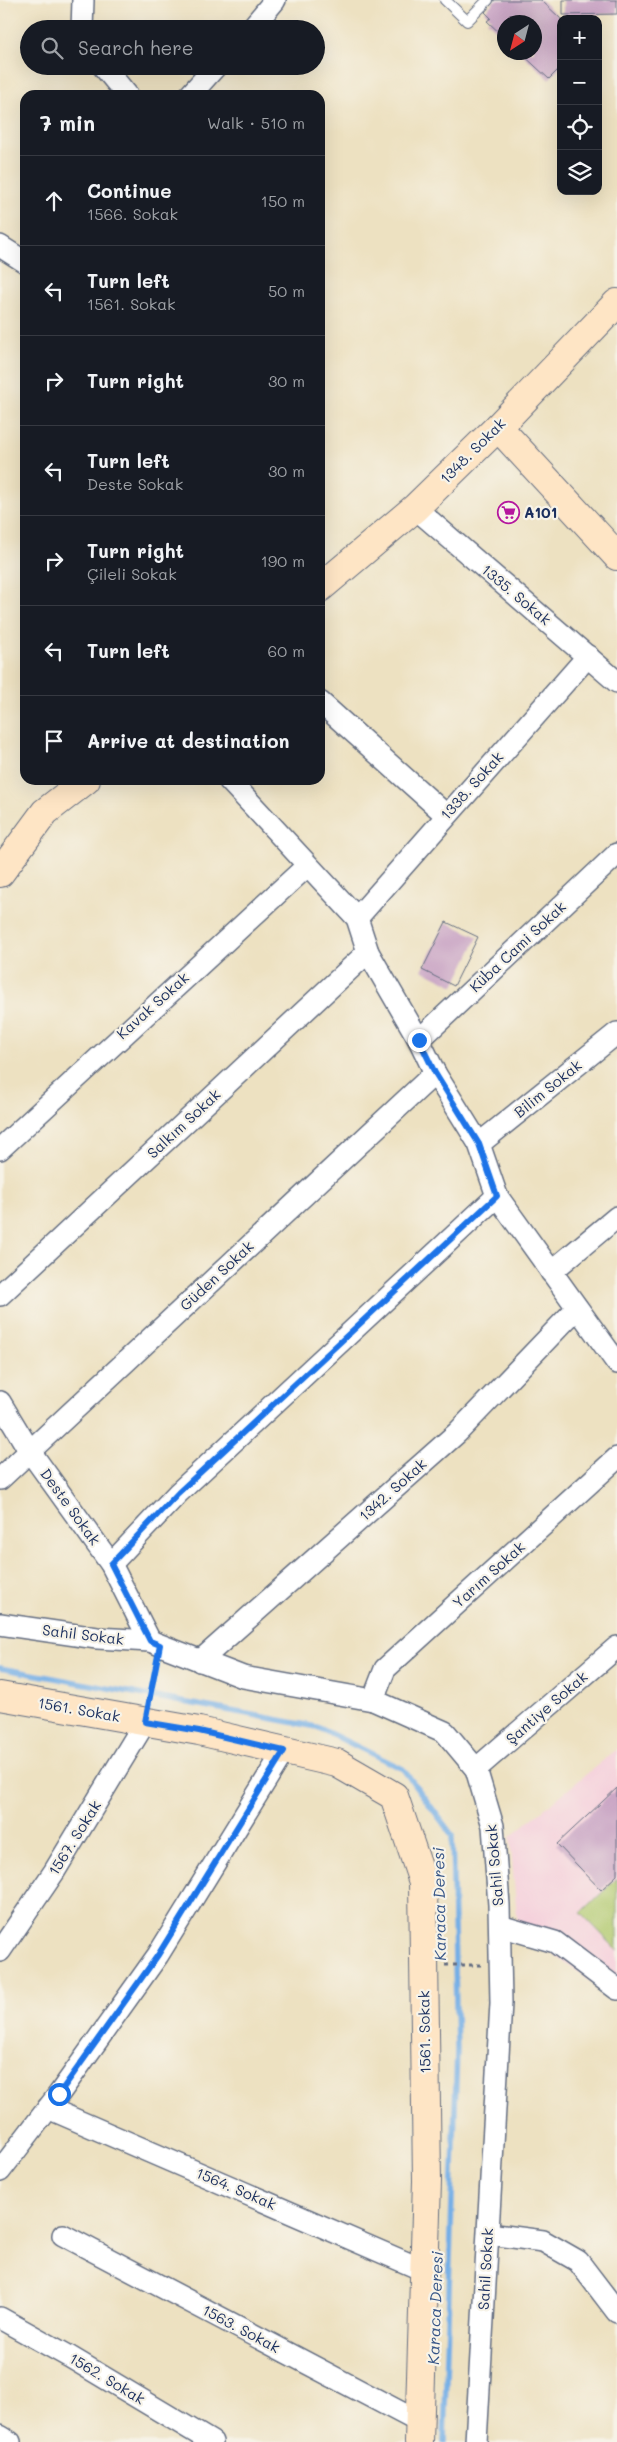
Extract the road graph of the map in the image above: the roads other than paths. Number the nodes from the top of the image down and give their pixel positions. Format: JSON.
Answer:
{"nodes":[{"id":1,"x":83,"y":0,"type":"edge"},
{"id":2,"x":275,"y":0,"type":"edge"},
{"id":3,"x":445,"y":0,"type":"edge"},
{"id":4,"x":488,"y":0,"type":"edge"},
{"id":5,"x":82,"y":20,"type":"edge"},
{"id":6,"x":258,"y":20,"type":"edge"},
{"id":7,"x":110,"y":75,"type":"edge"},
{"id":8,"x":208,"y":75,"type":"edge"},
{"id":9,"x":123,"y":90,"type":"edge"},
{"id":10,"x":194,"y":90,"type":"edge"},
{"id":11,"x":0,"y":246,"type":"edge"},
{"id":12,"x":20,"y":259,"type":"edge"},
{"id":13,"x":617,"y":303,"type":"edge"},
{"id":14,"x":498,"y":427,"type":"junction"},
{"id":15,"x":415,"y":508,"type":"junction"},
{"id":16,"x":617,"y":556,"type":"edge"},
{"id":17,"x":325,"y":577,"type":"edge"},
{"id":18,"x":588,"y":656,"type":"junction"},
{"id":19,"x":617,"y":682,"type":"edge"},
{"id":20,"x":325,"y":706,"type":"edge"},
{"id":21,"x":80,"y":785,"type":"edge"},
{"id":22,"x":234,"y":785,"type":"edge"},
{"id":23,"x":446,"y":815,"type":"junction"},
{"id":24,"x":617,"y":854,"type":"edge"},
{"id":25,"x":307,"y":866,"type":"junction"},
{"id":26,"x":0,"y":873,"type":"edge"},
{"id":27,"x":357,"y":918,"type":"junction"},
{"id":28,"x":368,"y":952,"type":"junction"},
{"id":29,"x":617,"y":1033,"type":"edge"},
{"id":30,"x":419,"y":1040,"type":"junction"},
{"id":31,"x":435,"y":1073,"type":"junction"},
{"id":32,"x":479,"y":1144,"type":"junction"},
{"id":33,"x":0,"y":1148,"type":"edge"},
{"id":34,"x":497,"y":1196,"type":"junction"},
{"id":35,"x":617,"y":1217,"type":"edge"},
{"id":36,"x":550,"y":1272,"type":"junction"},
{"id":37,"x":0,"y":1295,"type":"edge"},
{"id":38,"x":577,"y":1308,"type":"junction"},
{"id":39,"x":617,"y":1363,"type":"edge"},
{"id":40,"x":0,"y":1402,"type":"edge"},
{"id":41,"x":29,"y":1450,"type":"junction"},
{"id":42,"x":617,"y":1458,"type":"edge"},
{"id":43,"x":0,"y":1479,"type":"edge"},
{"id":44,"x":111,"y":1564,"type":"junction"},
{"id":45,"x":0,"y":1624,"type":"edge"},
{"id":46,"x":155,"y":1643,"type":"junction"},
{"id":47,"x":617,"y":1647,"type":"edge"},
{"id":48,"x":200,"y":1661,"type":"junction"},
{"id":49,"x":2,"y":1700,"type":"edge"},
{"id":50,"x":373,"y":1700,"type":"junction"},
{"id":51,"x":145,"y":1722,"type":"junction"},
{"id":52,"x":284,"y":1751,"type":"junction"},
{"id":53,"x":476,"y":1769,"type":"junction"},
{"id":54,"x":500,"y":1926,"type":"junction"},
{"id":55,"x":0,"y":1951,"type":"edge"},
{"id":56,"x":617,"y":1989,"type":"edge"},
{"id":57,"x":48,"y":2108,"type":"junction"},
{"id":58,"x":3,"y":2162,"type":"edge"},
{"id":59,"x":489,"y":2234,"type":"junction"},
{"id":60,"x":64,"y":2235,"type":"dead end"},
{"id":61,"x":423,"y":2270,"type":"junction"},
{"id":62,"x":617,"y":2312,"type":"edge"},
{"id":63,"x":0,"y":2318,"type":"edge"},
{"id":64,"x":419,"y":2432,"type":"edge"},
{"id":65,"x":0,"y":2436,"type":"edge"},
{"id":66,"x":10,"y":2442,"type":"edge"},
{"id":67,"x":212,"y":2442,"type":"edge"},
{"id":68,"x":476,"y":2442,"type":"edge"}],
"edges":[{"from":1,"to":5,"type":"street"},
{"from":2,"to":6,"type":"street"},
{"from":3,"to":4,"type":"lane"},
{"from":7,"to":9,"type":"street"},
{"from":8,"to":10,"type":"street"},
{"from":11,"to":12,"type":"street"},
{"from":13,"to":14,"type":"street","name":"1348. Sokak"},
{"from":14,"to":15,"type":"street","name":"1348. Sokak"},
{"from":14,"to":16,"type":"street"},
{"from":15,"to":17,"type":"street","name":"1348. Sokak"},
{"from":15,"to":18,"type":"street","name":"1335. Sokak"},
{"from":18,"to":19,"type":"street","name":"1335. Sokak"},
{"from":18,"to":23,"type":"street","name":"1338. Sokak"},
{"from":20,"to":23,"type":"street"},
{"from":21,"to":26,"type":"street"},
{"from":22,"to":25,"type":"street"},
{"from":23,"to":27,"type":"street","name":"1338. Sokak"},
{"from":24,"to":30,"type":"street","name":"Küba Cami Sokak"},
{"from":25,"to":27,"type":"street"},
{"from":25,"to":33,"type":"street","name":"Kavak Sokak"},
{"from":27,"to":28,"type":"street"},
{"from":28,"to":30,"type":"street"},
{"from":28,"to":37,"type":"street","name":"Salkım Sokak"},
{"from":29,"to":32,"type":"street","name":"Bilim Sokak"},
{"from":30,"to":31,"type":"street"},
{"from":31,"to":32,"type":"street"},
{"from":31,"to":41,"type":"street","name":"Güden Sokak"},
{"from":32,"to":34,"type":"street"},
{"from":34,"to":36,"type":"street"},
{"from":34,"to":44,"type":"street"},
{"from":35,"to":36,"type":"street"},
{"from":36,"to":38,"type":"street"},
{"from":38,"to":39,"type":"street"},
{"from":38,"to":48,"type":"street","name":"1342. Sokak"},
{"from":40,"to":41,"type":"street","name":"Deste Sokak"},
{"from":41,"to":43,"type":"street","name":"Güden Sokak"},
{"from":41,"to":44,"type":"street","name":"Deste Sokak"},
{"from":42,"to":50,"type":"street","name":"Yarım Sokak"},
{"from":44,"to":46,"type":"street","name":"Deste Sokak"},
{"from":45,"to":46,"type":"street","name":"Sahil Sokak"},
{"from":46,"to":48,"type":"street","name":"Sahil Sokak"},
{"from":47,"to":53,"type":"street","name":"Şantiye Sokak"},
{"from":48,"to":50,"type":"street","name":"Sahil Sokak"},
{"from":49,"to":51,"type":"street","name":"1561. Sokak"},
{"from":50,"to":53,"type":"street","name":"Sahil Sokak"},
{"from":51,"to":52,"type":"street","name":"1561. Sokak"},
{"from":51,"to":55,"type":"street","name":"1567. Sokak"},
{"from":52,"to":57,"type":"street"},
{"from":52,"to":61,"type":"street","name":"1561. Sokak"},
{"from":53,"to":54,"type":"street","name":"Sahil Sokak"},
{"from":54,"to":56,"type":"street"},
{"from":54,"to":59,"type":"street","name":"Sahil Sokak"},
{"from":57,"to":58,"type":"street"},
{"from":57,"to":61,"type":"street","name":"1564. Sokak"},
{"from":59,"to":62,"type":"street"},
{"from":59,"to":68,"type":"street","name":"Sahil Sokak"},
{"from":60,"to":64,"type":"street","name":"1563. Sokak"},
{"from":61,"to":64,"type":"street","name":"1561. Sokak"},
{"from":63,"to":67,"type":"street","name":"1562. Sokak"},
{"from":65,"to":66,"type":"street"}]}
